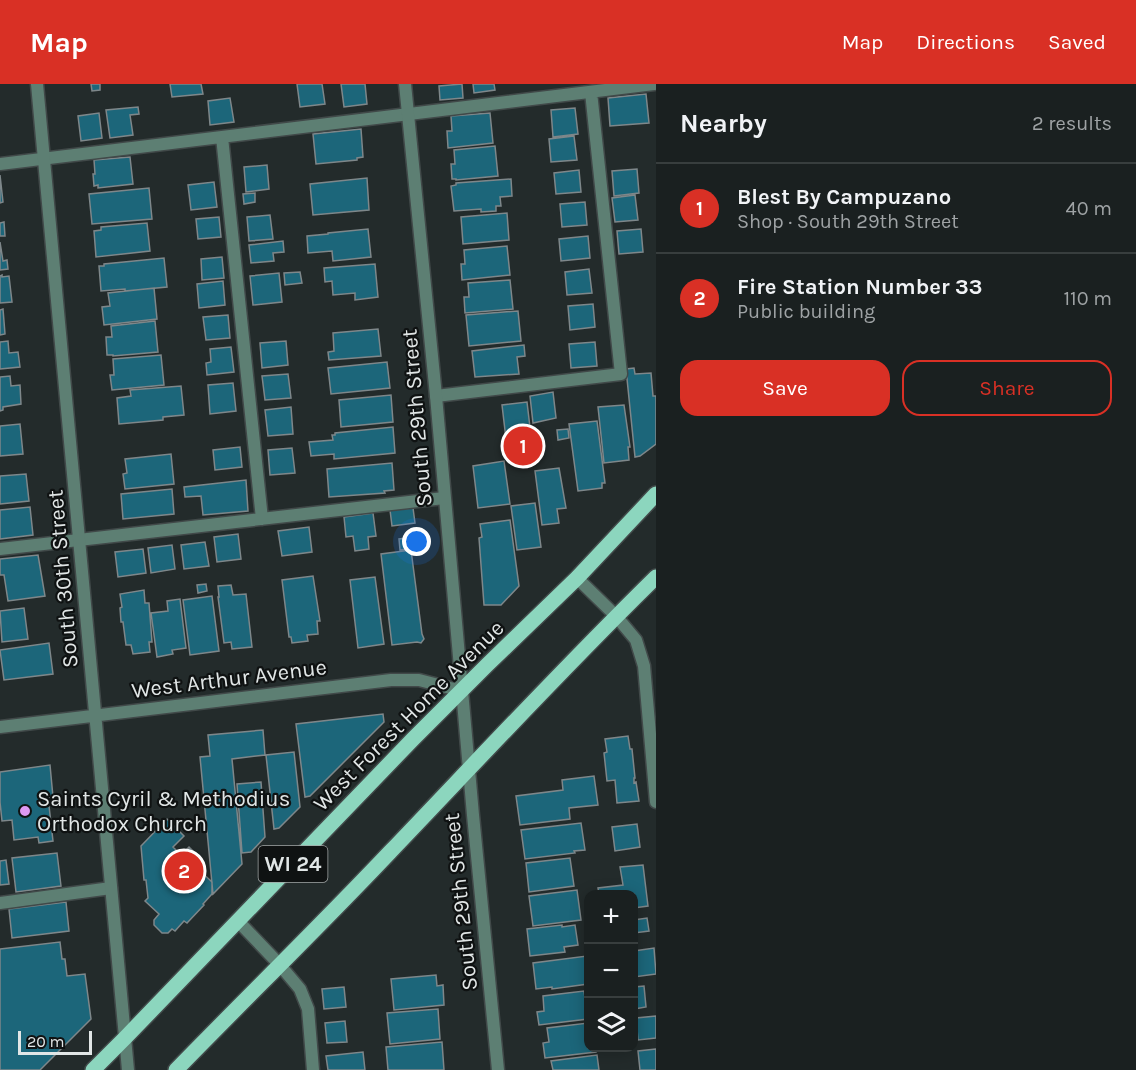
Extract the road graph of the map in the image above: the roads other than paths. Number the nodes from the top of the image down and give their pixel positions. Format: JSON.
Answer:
{"nodes":[{"id":1,"x":37,"y":84,"type":"edge"},
{"id":2,"x":405,"y":84,"type":"edge"},
{"id":3,"x":654,"y":84,"type":"edge"},
{"id":4,"x":591,"y":92,"type":"junction"},
{"id":5,"x":408,"y":114,"type":"junction"},
{"id":6,"x":222,"y":137,"type":"junction"},
{"id":7,"x":44,"y":159,"type":"junction"},
{"id":8,"x":0,"y":164,"type":"edge"},
{"id":9,"x":436,"y":396,"type":"junction"},
{"id":10,"x":656,"y":495,"type":"edge"},
{"id":11,"x":444,"y":498,"type":"junction"},
{"id":12,"x":262,"y":519,"type":"junction"},
{"id":13,"x":79,"y":540,"type":"junction"},
{"id":14,"x":0,"y":549,"type":"edge"},
{"id":15,"x":656,"y":577,"type":"edge"},
{"id":16,"x":577,"y":578,"type":"junction"},
{"id":17,"x":616,"y":616,"type":"junction"},
{"id":18,"x":462,"y":691,"type":"junction"},
{"id":19,"x":96,"y":715,"type":"junction"},
{"id":20,"x":0,"y":727,"type":"edge"},
{"id":21,"x":469,"y":770,"type":"junction"},
{"id":22,"x":656,"y":802,"type":"edge"},
{"id":23,"x":111,"y":888,"type":"junction"},
{"id":24,"x":0,"y":903,"type":"edge"},
{"id":25,"x":238,"y":921,"type":"junction"},
{"id":26,"x":279,"y":964,"type":"junction"},
{"id":27,"x":125,"y":1038,"type":"junction"},
{"id":28,"x":93,"y":1070,"type":"edge"},
{"id":29,"x":128,"y":1070,"type":"edge"},
{"id":30,"x":176,"y":1070,"type":"edge"},
{"id":31,"x":313,"y":1070,"type":"edge"},
{"id":32,"x":498,"y":1070,"type":"edge"}],
"edges":[{"from":1,"to":7,"type":"street","name":"South 30th Street"},
{"from":2,"to":5,"type":"street","name":"South 29th Street"},
{"from":3,"to":4,"type":"street"},
{"from":4,"to":5,"type":"street"},
{"from":4,"to":9,"type":"street"},
{"from":5,"to":6,"type":"street"},
{"from":5,"to":9,"type":"street","name":"South 29th Street"},
{"from":6,"to":7,"type":"street"},
{"from":6,"to":12,"type":"street"},
{"from":7,"to":8,"type":"street"},
{"from":7,"to":13,"type":"street","name":"South 30th Street"},
{"from":9,"to":11,"type":"street","name":"South 29th Street"},
{"from":10,"to":16,"type":"main road","name":"West Forest Home Avenue","number":"WI 24"},
{"from":11,"to":12,"type":"street"},
{"from":11,"to":18,"type":"street","name":"South 29th Street"},
{"from":12,"to":13,"type":"street"},
{"from":13,"to":14,"type":"street"},
{"from":13,"to":19,"type":"street","name":"South 30th Street"},
{"from":15,"to":17,"type":"main road","number":"WI 24"},
{"from":16,"to":17,"type":"street"},
{"from":16,"to":18,"type":"main road","name":"West Forest Home Avenue","number":"WI 24"},
{"from":17,"to":21,"type":"main road","number":"WI 24"},
{"from":17,"to":22,"type":"street"},
{"from":18,"to":19,"type":"street","name":"West Arthur Avenue"},
{"from":18,"to":21,"type":"street","name":"South 29th Street"},
{"from":18,"to":25,"type":"main road","name":"West Forest Home Avenue","number":"WI 24"},
{"from":19,"to":20,"type":"street","name":"West Arthur Avenue"},
{"from":19,"to":23,"type":"street","name":"South 30th Street"},
{"from":21,"to":26,"type":"main road","number":"WI 24"},
{"from":21,"to":32,"type":"street","name":"South 29th Street"},
{"from":23,"to":24,"type":"street"},
{"from":23,"to":27,"type":"street","name":"South 30th Street"},
{"from":25,"to":26,"type":"street"},
{"from":25,"to":27,"type":"main road","name":"West Forest Home Avenue","number":"WI 24"},
{"from":26,"to":30,"type":"main road","number":"WI 24"},
{"from":26,"to":31,"type":"street"},
{"from":27,"to":28,"type":"main road","name":"West Forest Home Avenue","number":"WI 24"},
{"from":27,"to":29,"type":"street","name":"South 30th Street"}]}
